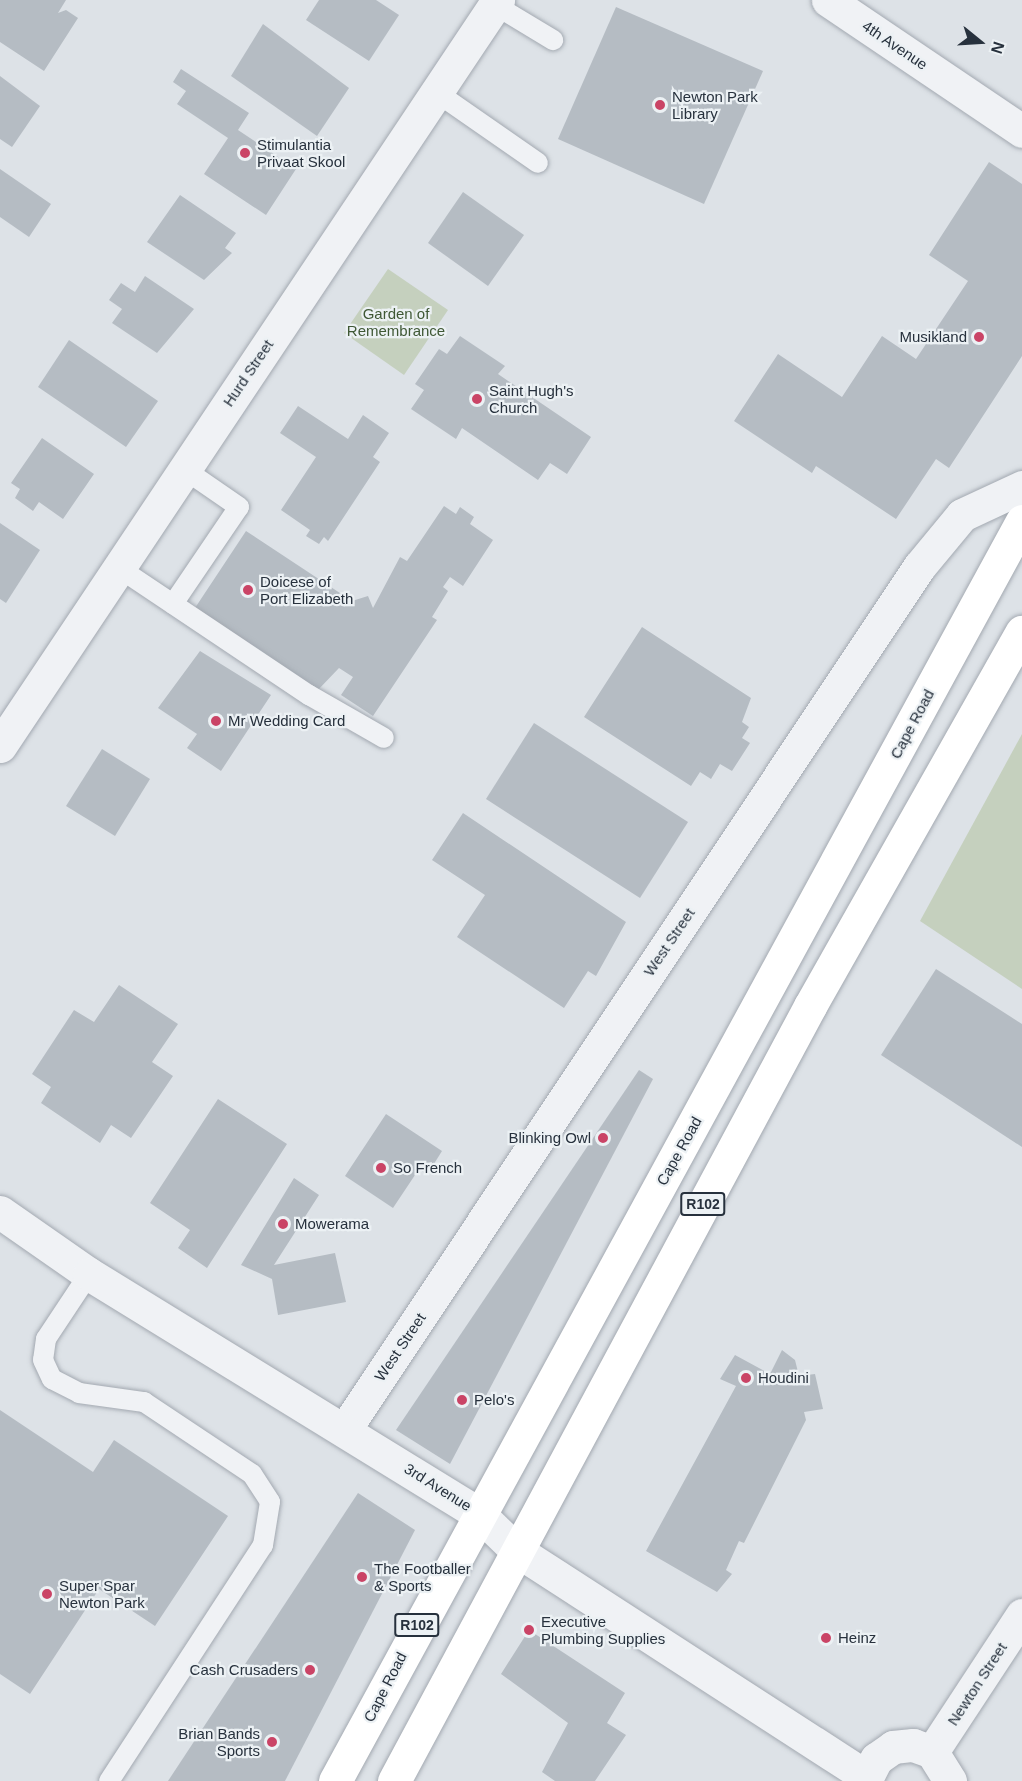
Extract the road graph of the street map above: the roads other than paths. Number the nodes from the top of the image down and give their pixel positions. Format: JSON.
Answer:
{"nodes":[{"id":1,"x":828,"y":0,"type":"edge"},
{"id":2,"x":497,"y":2,"type":"edge"},
{"id":3,"x":553,"y":40,"type":"dead end"},
{"id":4,"x":436,"y":92,"type":"junction"},
{"id":5,"x":1022,"y":131,"type":"edge"},
{"id":6,"x":538,"y":163,"type":"dead end"},
{"id":7,"x":184,"y":470,"type":"junction"},
{"id":8,"x":1022,"y":487,"type":"edge"},
{"id":9,"x":1022,"y":520,"type":"edge"},
{"id":10,"x":119,"y":568,"type":"junction"},
{"id":11,"x":173,"y":604,"type":"junction"},
{"id":12,"x":1022,"y":632,"type":"edge"},
{"id":13,"x":384,"y":738,"type":"dead end"},
{"id":14,"x":0,"y":746,"type":"edge"},
{"id":15,"x":0,"y":1212,"type":"edge"},
{"id":16,"x":89,"y":1274,"type":"junction"},
{"id":17,"x":345,"y":1429,"type":"junction"},
{"id":18,"x":478,"y":1513,"type":"junction"},
{"id":19,"x":516,"y":1550,"type":"junction"},
{"id":20,"x":1022,"y":1616,"type":"edge"},
{"id":21,"x":932,"y":1752,"type":"junction"},
{"id":22,"x":865,"y":1778,"type":"edge"},
{"id":23,"x":109,"y":1781,"type":"edge"},
{"id":24,"x":335,"y":1781,"type":"edge"},
{"id":25,"x":394,"y":1781,"type":"edge"},
{"id":26,"x":950,"y":1781,"type":"edge"}],
"edges":[{"from":1,"to":5,"type":"street","name":"4th Avenue"},
{"from":2,"to":3,"type":"lane"},
{"from":2,"to":4,"type":"street","name":"Hurd Street"},
{"from":4,"to":6,"type":"lane"},
{"from":4,"to":7,"type":"street","name":"Hurd Street"},
{"from":7,"to":10,"type":"street","name":"Hurd Street"},
{"from":7,"to":11,"type":"lane"},
{"from":8,"to":17,"type":"street","name":"West Street"},
{"from":9,"to":18,"type":"main road","name":"Cape Road","number":"R102"},
{"from":10,"to":11,"type":"lane"},
{"from":10,"to":14,"type":"street","name":"Hurd Street"},
{"from":11,"to":13,"type":"lane"},
{"from":12,"to":19,"type":"main road","number":"R102"},
{"from":15,"to":16,"type":"street","name":"3rd Avenue"},
{"from":16,"to":17,"type":"street","name":"3rd Avenue"},
{"from":16,"to":23,"type":"lane"},
{"from":17,"to":18,"type":"street","name":"3rd Avenue"},
{"from":18,"to":19,"type":"street","name":"3rd Avenue"},
{"from":18,"to":24,"type":"main road","name":"Cape Road","number":"R102"},
{"from":19,"to":22,"type":"street","name":"3rd Avenue"},
{"from":19,"to":25,"type":"main road","number":"R102"},
{"from":20,"to":21,"type":"street","name":"Newton Street"},
{"from":21,"to":22,"type":"street"},
{"from":21,"to":26,"type":"street"}]}
